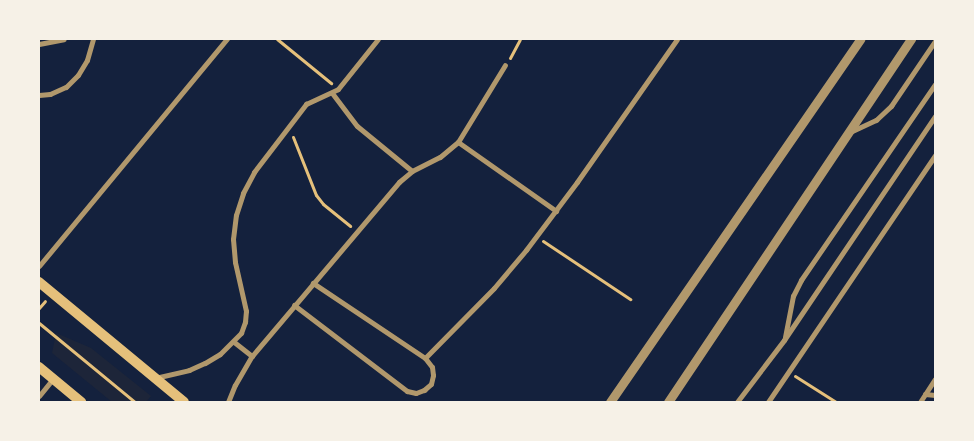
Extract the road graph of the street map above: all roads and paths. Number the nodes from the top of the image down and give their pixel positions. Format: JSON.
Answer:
{"nodes":[{"id":1,"x":64,"y":39,"type":"edge"},
{"id":2,"x":93,"y":39,"type":"edge"},
{"id":3,"x":227,"y":39,"type":"edge"},
{"id":4,"x":277,"y":39,"type":"edge"},
{"id":5,"x":378,"y":39,"type":"edge"},
{"id":6,"x":520,"y":39,"type":"edge"},
{"id":7,"x":677,"y":39,"type":"edge"},
{"id":8,"x":860,"y":39,"type":"edge"},
{"id":9,"x":911,"y":39,"type":"edge"},
{"id":10,"x":935,"y":41,"type":"edge"},
{"id":11,"x":39,"y":44,"type":"edge"},
{"id":12,"x":505,"y":65,"type":"joint"},
{"id":13,"x":935,"y":84,"type":"edge"},
{"id":14,"x":338,"y":89,"type":"junction"},
{"id":15,"x":332,"y":93,"type":"junction"},
{"id":16,"x":39,"y":94,"type":"edge"},
{"id":17,"x":935,"y":116,"type":"edge"},
{"id":18,"x":289,"y":127,"type":"junction"},
{"id":19,"x":847,"y":134,"type":"junction"},
{"id":20,"x":458,"y":142,"type":"junction"},
{"id":21,"x":935,"y":155,"type":"edge"},
{"id":22,"x":412,"y":170,"type":"junction"},
{"id":23,"x":556,"y":211,"type":"junction"},
{"id":24,"x":357,"y":231,"type":"junction"},
{"id":25,"x":536,"y":237,"type":"junction"},
{"id":26,"x":39,"y":266,"type":"edge"},
{"id":27,"x":39,"y":282,"type":"edge"},
{"id":28,"x":313,"y":283,"type":"junction"},
{"id":29,"x":630,"y":299,"type":"dead end"},
{"id":30,"x":294,"y":306,"type":"junction"},
{"id":31,"x":39,"y":323,"type":"edge"},
{"id":32,"x":784,"y":340,"type":"junction"},
{"id":33,"x":234,"y":342,"type":"junction"},
{"id":34,"x":252,"y":356,"type":"junction"},
{"id":35,"x":425,"y":358,"type":"junction"},
{"id":36,"x":39,"y":367,"type":"edge"},
{"id":37,"x":789,"y":371,"type":"junction"},
{"id":38,"x":155,"y":378,"type":"junction"},
{"id":39,"x":53,"y":379,"type":"junction"},
{"id":40,"x":935,"y":379,"type":"edge"},
{"id":41,"x":925,"y":394,"type":"junction"},
{"id":42,"x":935,"y":395,"type":"edge"},
{"id":43,"x":39,"y":396,"type":"edge"},
{"id":44,"x":80,"y":402,"type":"edge"},
{"id":45,"x":135,"y":402,"type":"edge"},
{"id":46,"x":184,"y":402,"type":"edge"},
{"id":47,"x":228,"y":402,"type":"edge"},
{"id":48,"x":610,"y":402,"type":"edge"},
{"id":49,"x":668,"y":402,"type":"edge"},
{"id":50,"x":737,"y":402,"type":"edge"},
{"id":51,"x":768,"y":402,"type":"edge"},
{"id":52,"x":836,"y":402,"type":"edge"},
{"id":53,"x":920,"y":402,"type":"edge"}],
"edges":[{"from":1,"to":11,"type":"street"},
{"from":2,"to":16,"type":"street"},
{"from":3,"to":26,"type":"street"},
{"from":4,"to":14,"type":"path"},
{"from":5,"to":14,"type":"street"},
{"from":6,"to":12,"type":"path"},
{"from":7,"to":23,"type":"street"},
{"from":8,"to":48,"type":"street"},
{"from":9,"to":19,"type":"street"},
{"from":10,"to":19,"type":"street"},
{"from":12,"to":20,"type":"street"},
{"from":13,"to":32,"type":"street"},
{"from":14,"to":15,"type":"street"},
{"from":15,"to":18,"type":"street"},
{"from":15,"to":22,"type":"street"},
{"from":17,"to":32,"type":"street"},
{"from":18,"to":24,"type":"path"},
{"from":18,"to":33,"type":"street"},
{"from":19,"to":49,"type":"street"},
{"from":20,"to":22,"type":"street"},
{"from":20,"to":23,"type":"street"},
{"from":21,"to":37,"type":"street"},
{"from":22,"to":24,"type":"street"},
{"from":23,"to":25,"type":"street"},
{"from":24,"to":28,"type":"street"},
{"from":25,"to":29,"type":"path"},
{"from":25,"to":35,"type":"street"},
{"from":27,"to":38,"type":"main road"},
{"from":28,"to":30,"type":"street"},
{"from":28,"to":35,"type":"street"},
{"from":30,"to":34,"type":"street"},
{"from":30,"to":35,"type":"street"},
{"from":31,"to":45,"type":"path"},
{"from":32,"to":50,"type":"street"},
{"from":33,"to":34,"type":"street"},
{"from":33,"to":38,"type":"street"},
{"from":34,"to":47,"type":"street"},
{"from":36,"to":39,"type":"main road"},
{"from":37,"to":51,"type":"street"},
{"from":37,"to":52,"type":"path"},
{"from":38,"to":46,"type":"main road"},
{"from":39,"to":43,"type":"street"},
{"from":39,"to":44,"type":"main road"},
{"from":40,"to":41,"type":"street"},
{"from":41,"to":42,"type":"street"},
{"from":41,"to":53,"type":"street"}]}
